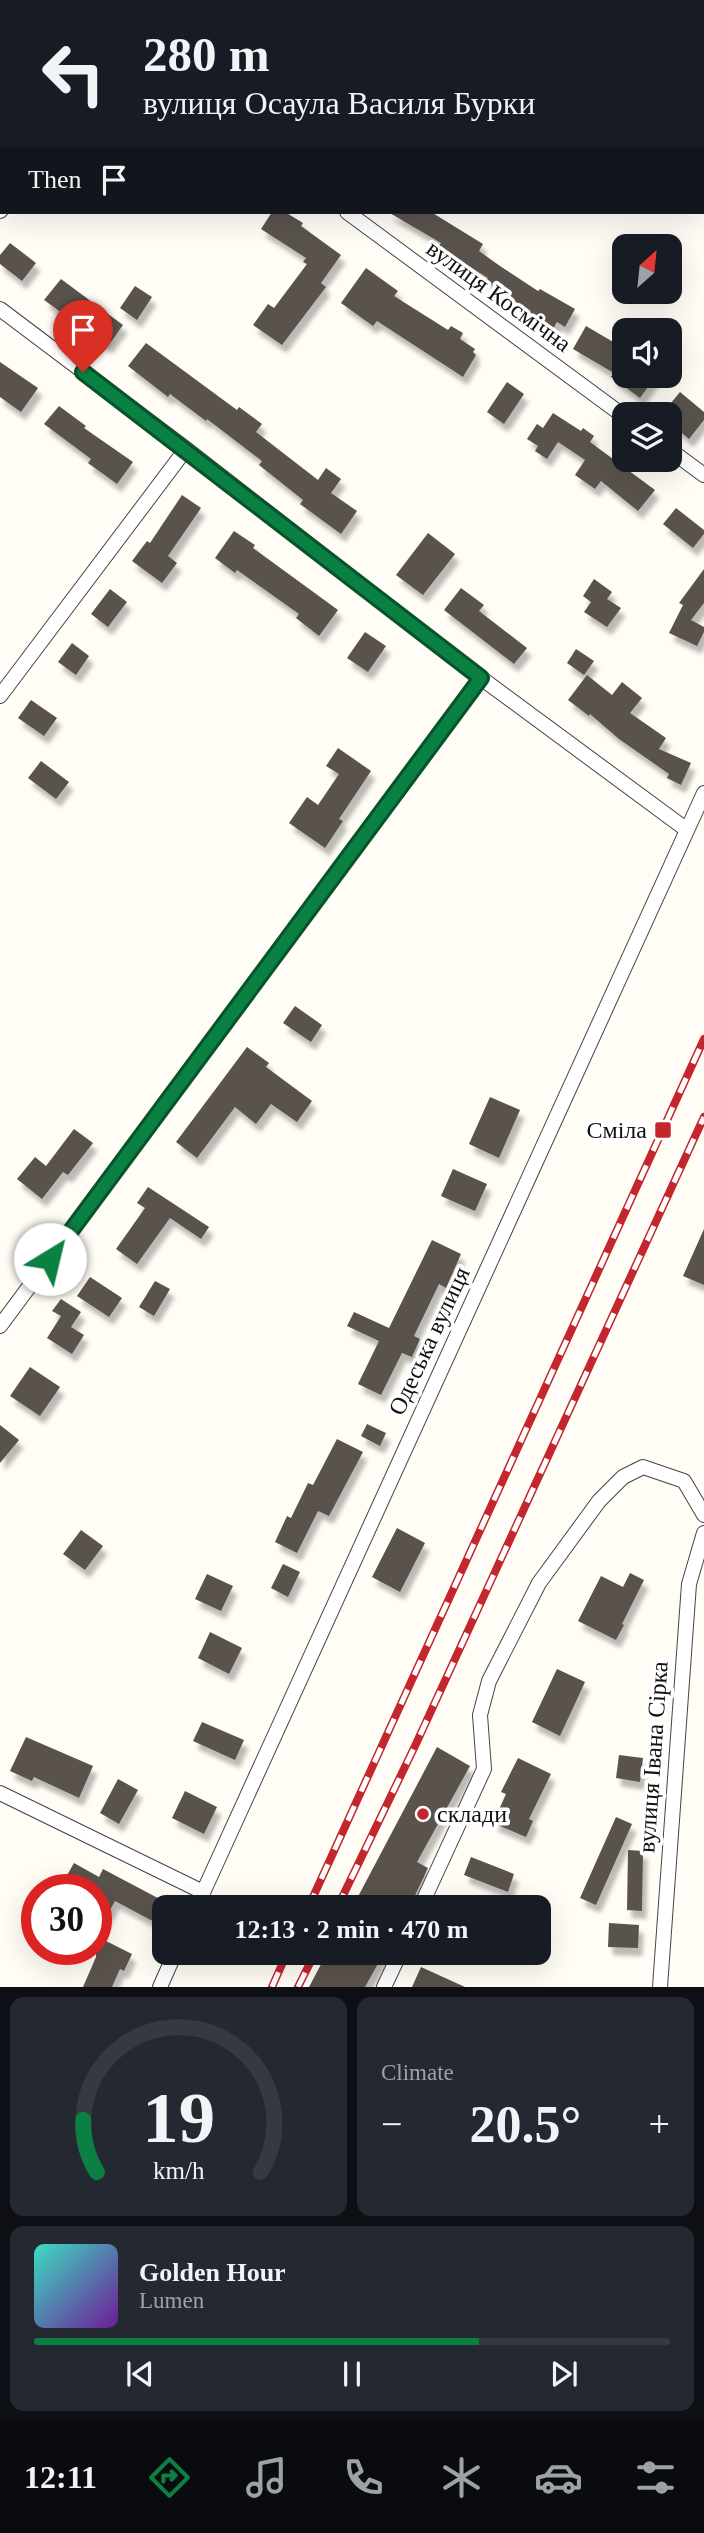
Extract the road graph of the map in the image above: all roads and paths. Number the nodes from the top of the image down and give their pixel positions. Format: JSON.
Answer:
{"nodes":[{"id":1,"x":350,"y":214,"type":"edge"},
{"id":2,"x":0,"y":309,"type":"edge"},
{"id":3,"x":612,"y":406,"type":"edge"},
{"id":4,"x":186,"y":449,"type":"junction"},
{"id":5,"x":682,"y":459,"type":"edge"},
{"id":6,"x":704,"y":475,"type":"edge"},
{"id":7,"x":481,"y":678,"type":"junction"},
{"id":8,"x":0,"y":696,"type":"edge"},
{"id":9,"x":704,"y":793,"type":"edge"},
{"id":10,"x":687,"y":830,"type":"junction"},
{"id":11,"x":0,"y":1326,"type":"edge"},
{"id":12,"x":704,"y":1515,"type":"edge"},
{"id":13,"x":704,"y":1533,"type":"edge"},
{"id":14,"x":0,"y":1793,"type":"edge"},
{"id":15,"x":203,"y":1892,"type":"junction"},
{"id":16,"x":202,"y":1895,"type":"edge"},
{"id":17,"x":426,"y":1895,"type":"edge"},
{"id":18,"x":170,"y":1965,"type":"edge"},
{"id":19,"x":394,"y":1965,"type":"edge"},
{"id":20,"x":160,"y":1987,"type":"edge"},
{"id":21,"x":384,"y":1987,"type":"edge"},
{"id":22,"x":660,"y":1987,"type":"edge"}],
"edges":[{"from":1,"to":3,"type":"street","name":"вулиця Космічна"},
{"from":2,"to":4,"type":"street"},
{"from":4,"to":7,"type":"street"},
{"from":4,"to":8,"type":"street"},
{"from":5,"to":6,"type":"street"},
{"from":7,"to":10,"type":"street"},
{"from":7,"to":11,"type":"street"},
{"from":9,"to":10,"type":"street","name":"Одеська вулиця"},
{"from":10,"to":15,"type":"street","name":"Одеська вулиця"},
{"from":12,"to":17,"type":"street"},
{"from":13,"to":22,"type":"street","name":"вулиця Івана Сірка"},
{"from":14,"to":15,"type":"street"},
{"from":15,"to":16,"type":"street","name":"Одеська вулиця"},
{"from":18,"to":20,"type":"street"},
{"from":19,"to":21,"type":"street"}]}
